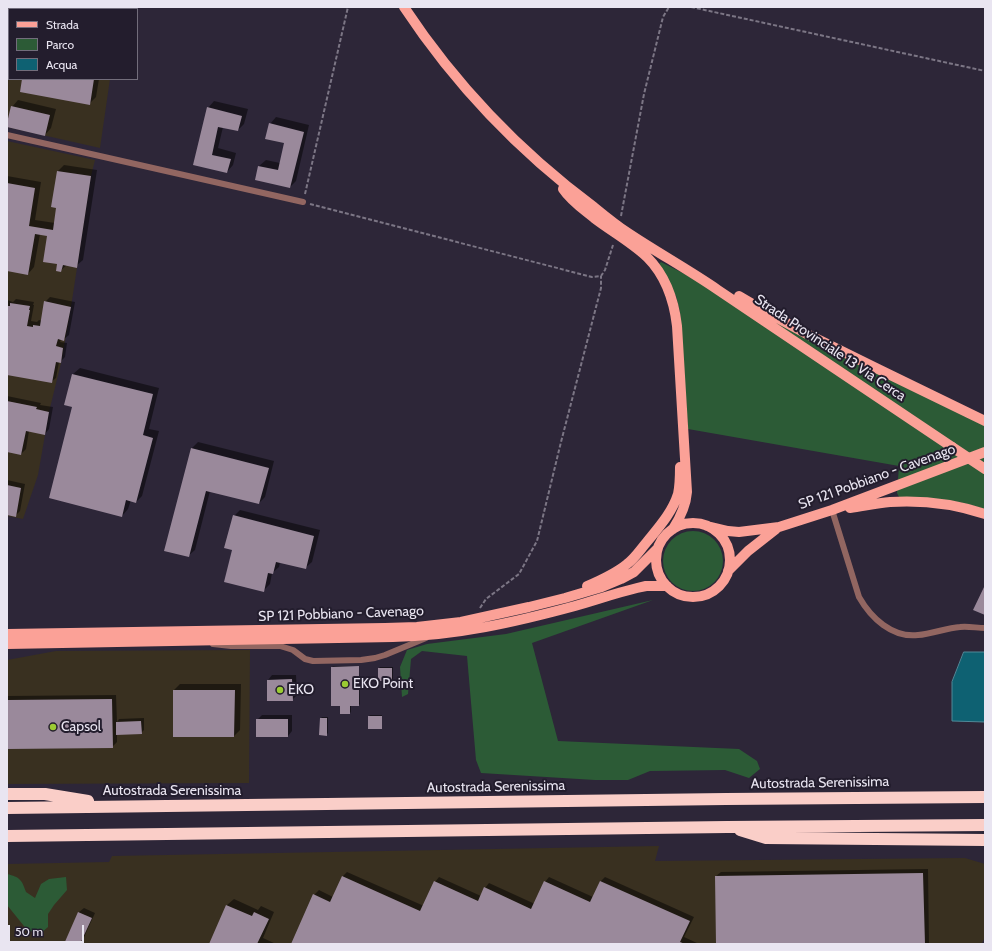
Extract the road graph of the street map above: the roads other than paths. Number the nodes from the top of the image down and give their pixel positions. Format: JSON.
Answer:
{"nodes":[{"id":1,"x":404,"y":7,"type":"edge"},
{"id":2,"x":7,"y":135,"type":"edge"},
{"id":3,"x":554,"y":175,"type":"junction"},
{"id":4,"x":303,"y":202,"type":"road end"},
{"id":5,"x":659,"y":252,"type":"junction"},
{"id":6,"x":985,"y":421,"type":"edge"},
{"id":7,"x":683,"y":429,"type":"junction"},
{"id":8,"x":985,"y":452,"type":"edge"},
{"id":9,"x":985,"y":469,"type":"edge"},
{"id":10,"x":832,"y":510,"type":"junction"},
{"id":11,"x":985,"y":514,"type":"edge"},
{"id":12,"x":707,"y":526,"type":"junction"},
{"id":13,"x":779,"y":527,"type":"junction"},
{"id":14,"x":673,"y":529,"type":"junction"},
{"id":15,"x":658,"y":549,"type":"junction"},
{"id":16,"x":728,"y":571,"type":"junction"},
{"id":17,"x":667,"y":586,"type":"junction"},
{"id":18,"x":529,"y":608,"type":"junction"},
{"id":19,"x":985,"y":628,"type":"edge"},
{"id":20,"x":7,"y":634,"type":"edge"},
{"id":21,"x":433,"y":635,"type":"junction"},
{"id":22,"x":198,"y":641,"type":"junction"},
{"id":23,"x":7,"y":644,"type":"edge"},
{"id":24,"x":7,"y":794,"type":"edge"},
{"id":25,"x":985,"y":797,"type":"edge"},
{"id":26,"x":119,"y":806,"type":"junction"},
{"id":27,"x":7,"y":808,"type":"edge"},
{"id":28,"x":985,"y":825,"type":"edge"},
{"id":29,"x":727,"y":827,"type":"junction"},
{"id":30,"x":7,"y":836,"type":"edge"},
{"id":31,"x":985,"y":840,"type":"edge"}],
"edges":[{"from":1,"to":3,"type":"main road"},
{"from":2,"to":4,"type":"lane"},
{"from":3,"to":5,"type":"main road"},
{"from":3,"to":7,"type":"main road"},
{"from":5,"to":6,"type":"main road"},
{"from":5,"to":9,"type":"main road","name":"Strada Provinciale 13 Via Cerca","bridge":true},
{"from":7,"to":14,"type":"main road"},
{"from":7,"to":18,"type":"main road"},
{"from":8,"to":10,"type":"main road","name":"SP 121 Pobbiano - Cavenago"},
{"from":10,"to":11,"type":"main road"},
{"from":10,"to":13,"type":"main road","name":"SP 121 Pobbiano - Cavenago"},
{"from":10,"to":19,"type":"lane"},
{"from":12,"to":13,"type":"main road","name":"SP 121 Pobbiano - Cavenago"},
{"from":12,"to":14,"type":"main road","name":"SP 121 Pobbiano - Cavenago"},
{"from":12,"to":16,"type":"main road","name":"SP 121 Pobbiano - Cavenago"},
{"from":13,"to":16,"type":"main road","name":"SP 121 Pobbiano - Cavenago"},
{"from":14,"to":15,"type":"main road","name":"SP 121 Pobbiano - Cavenago"},
{"from":15,"to":17,"type":"main road","name":"SP 121 Pobbiano - Cavenago"},
{"from":15,"to":18,"type":"main road","name":"SP 121 Pobbiano - Cavenago"},
{"from":16,"to":17,"type":"main road","name":"SP 121 Pobbiano - Cavenago"},
{"from":17,"to":21,"type":"main road","name":"SP 121 Pobbiano - Cavenago"},
{"from":18,"to":20,"type":"main road","name":"SP 121 Pobbiano - Cavenago"},
{"from":21,"to":22,"type":"main road","name":"SP 121 Pobbiano - Cavenago"},
{"from":21,"to":22,"type":"lane"},
{"from":22,"to":23,"type":"main road","name":"SP 121 Pobbiano - Cavenago"},
{"from":24,"to":26,"type":"highway"},
{"from":25,"to":26,"type":"highway","name":"Autostrada Serenissima"},
{"from":26,"to":27,"type":"highway","name":"Autostrada Serenissima"},
{"from":28,"to":29,"type":"highway"},
{"from":29,"to":30,"type":"highway"},
{"from":29,"to":31,"type":"highway"}]}
